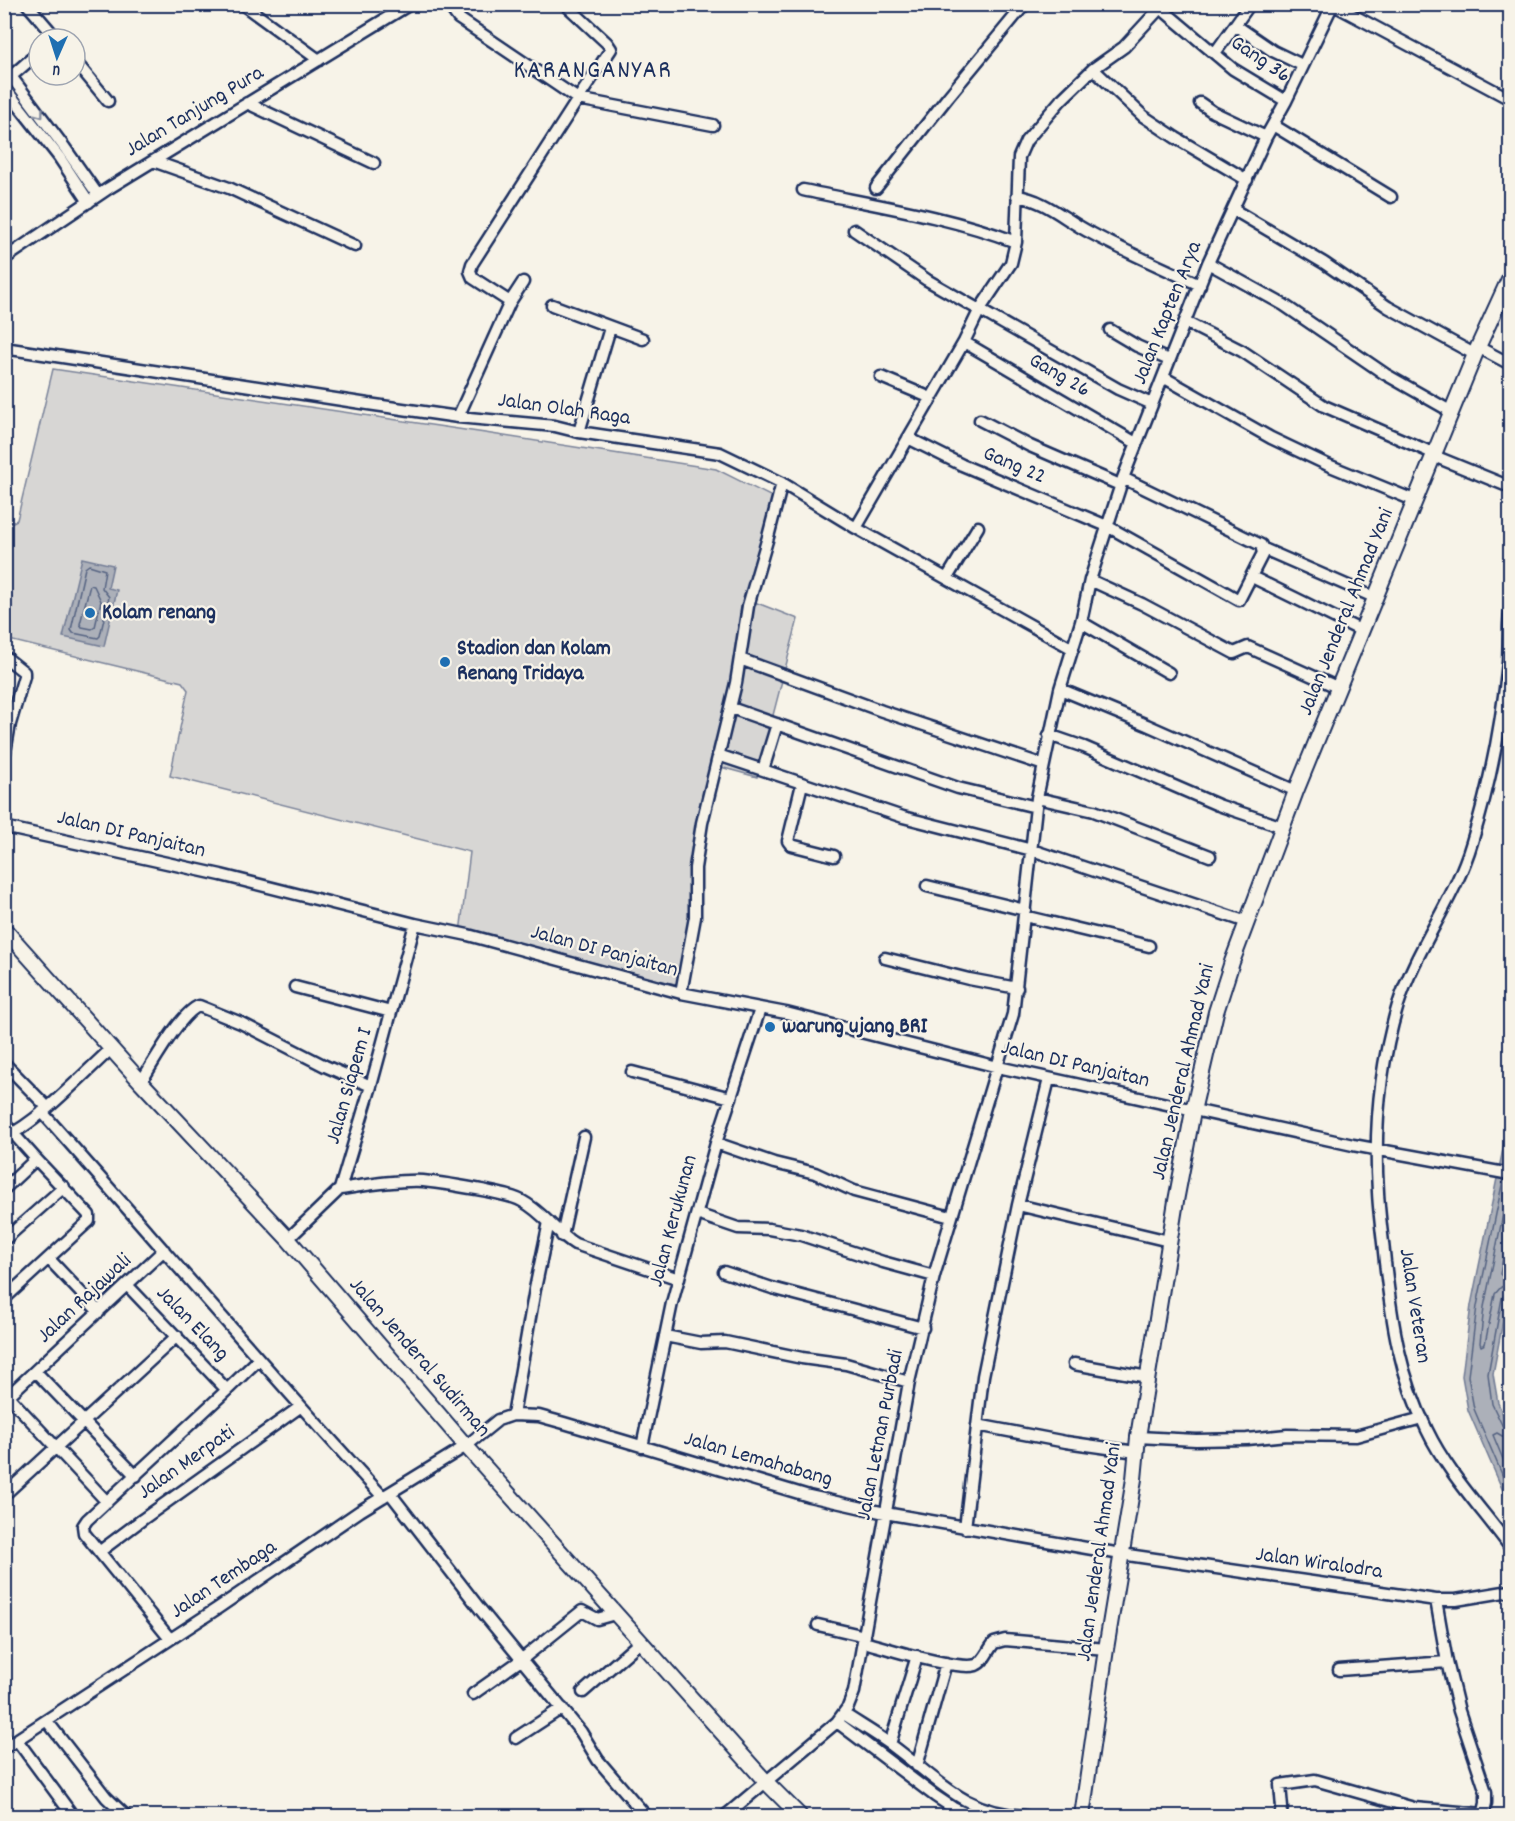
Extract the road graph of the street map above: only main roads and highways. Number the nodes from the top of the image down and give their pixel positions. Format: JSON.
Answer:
{"nodes":[{"id":1,"x":1510,"y":277,"type":"edge"},
{"id":2,"x":4,"y":929,"type":"edge"},
{"id":3,"x":800,"y":1816,"type":"edge"},
{"id":4,"x":1082,"y":1816,"type":"edge"}],
"edges":[{"from":1,"to":4,"type":"main road","name":"Jalan Jenderal Ahmad Yani"},
{"from":2,"to":3,"type":"main road","name":"Jalan Jenderal Sudirman"}]}
